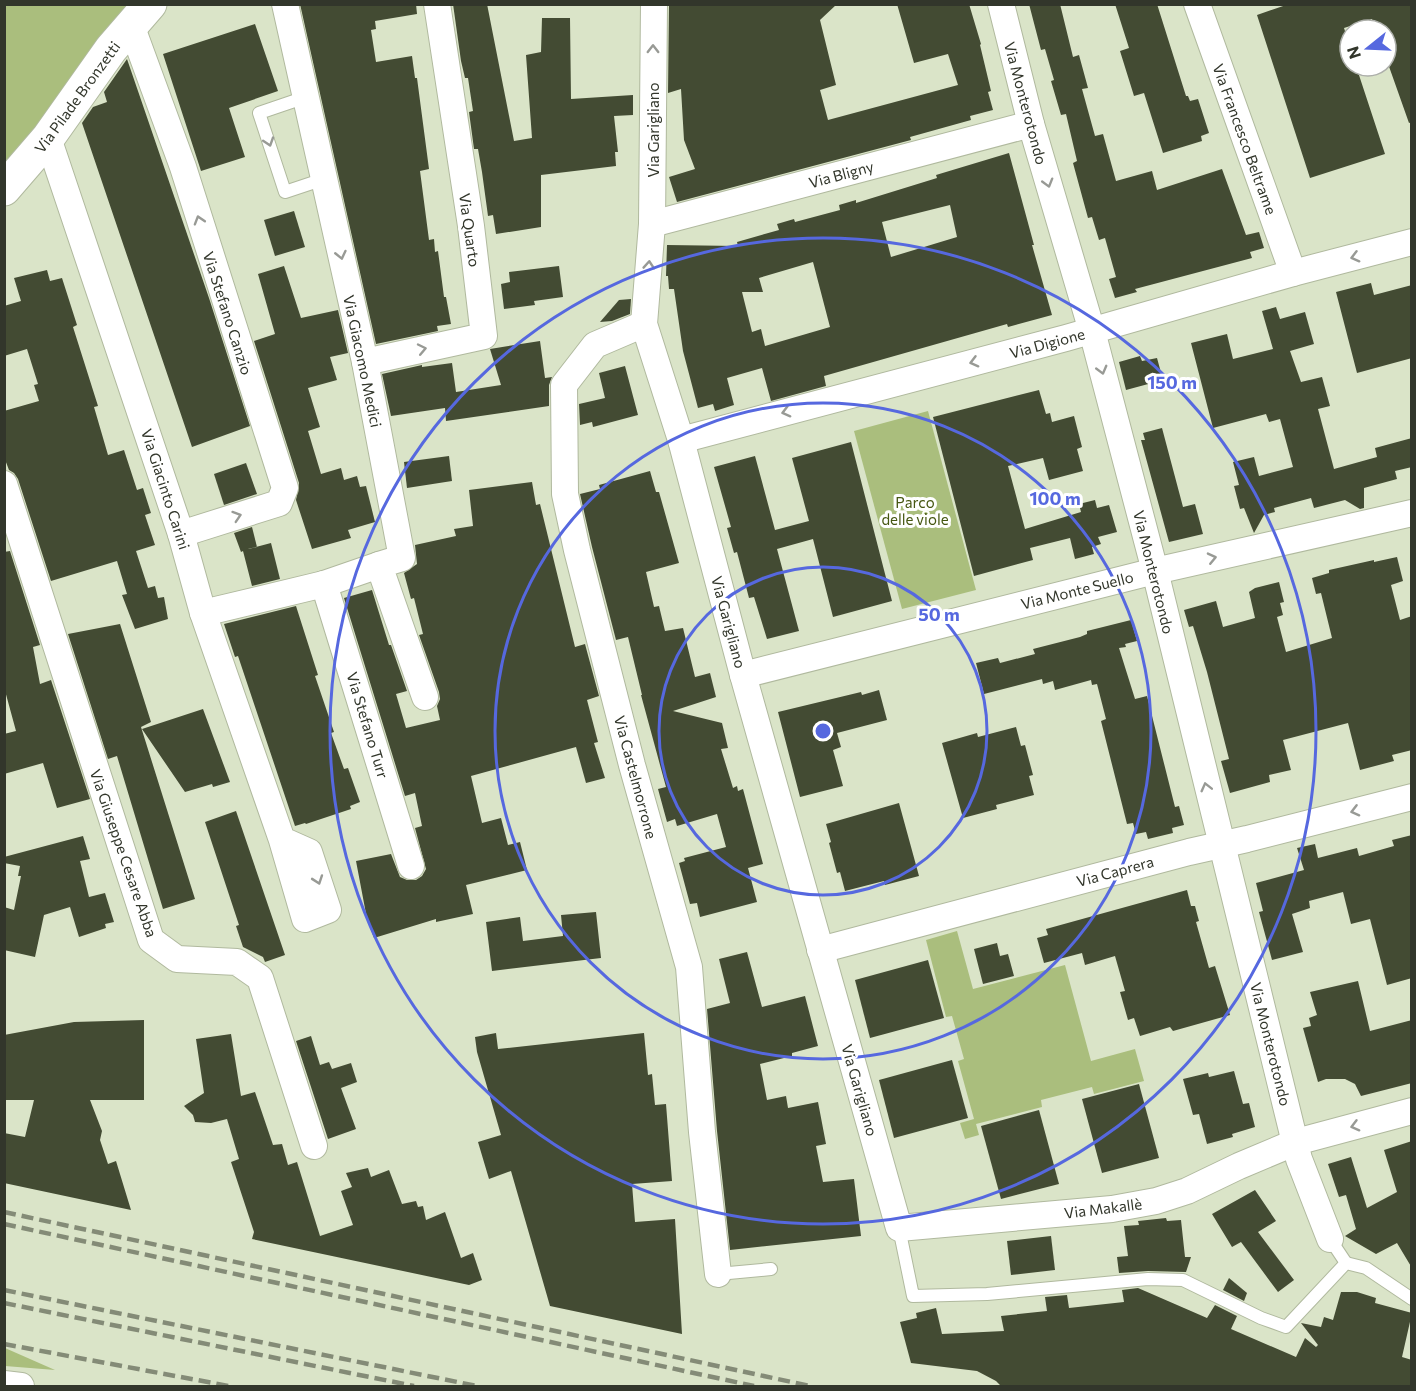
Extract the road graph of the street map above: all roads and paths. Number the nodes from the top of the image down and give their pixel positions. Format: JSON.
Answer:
{"nodes":[{"id":1,"x":285,"y":4,"type":"edge"},
{"id":2,"x":437,"y":4,"type":"edge"},
{"id":3,"x":654,"y":4,"type":"edge"},
{"id":4,"x":1001,"y":4,"type":"edge"},
{"id":5,"x":1197,"y":4,"type":"edge"},
{"id":6,"x":140,"y":15,"type":"edge"},
{"id":7,"x":306,"y":97,"type":"junction"},
{"id":8,"x":1031,"y":124,"type":"junction"},
{"id":9,"x":48,"y":138,"type":"junction"},
{"id":10,"x":4,"y":189,"type":"edge"},
{"id":11,"x":326,"y":189,"type":"junction"},
{"id":12,"x":652,"y":224,"type":"junction"},
{"id":13,"x":1412,"y":242,"type":"edge"},
{"id":14,"x":1293,"y":273,"type":"junction"},
{"id":15,"x":644,"y":324,"type":"junction"},
{"id":16,"x":1092,"y":331,"type":"junction"},
{"id":17,"x":365,"y":362,"type":"junction"},
{"id":18,"x":681,"y":440,"type":"junction"},
{"id":19,"x":4,"y":484,"type":"edge"},
{"id":20,"x":1412,"y":513,"type":"edge"},
{"id":21,"x":181,"y":534,"type":"junction"},
{"id":22,"x":379,"y":565,"type":"junction"},
{"id":23,"x":1155,"y":571,"type":"junction"},
{"id":24,"x":324,"y":584,"type":"junction"},
{"id":25,"x":203,"y":613,"type":"junction"},
{"id":26,"x":743,"y":675,"type":"junction"},
{"id":27,"x":425,"y":697,"type":"dead end"},
{"id":28,"x":1412,"y":797,"type":"edge"},
{"id":29,"x":282,"y":840,"type":"dead end"},
{"id":30,"x":1220,"y":843,"type":"junction"},
{"id":31,"x":411,"y":866,"type":"dead end"},
{"id":32,"x":820,"y":950,"type":"junction"},
{"id":33,"x":1412,"y":1111,"type":"edge"},
{"id":34,"x":1296,"y":1142,"type":"junction"},
{"id":35,"x":314,"y":1146,"type":"dead end"},
{"id":36,"x":899,"y":1228,"type":"junction"},
{"id":37,"x":1330,"y":1239,"type":"joint"},
{"id":38,"x":1346,"y":1263,"type":"junction"},
{"id":39,"x":771,"y":1269,"type":"dead end"},
{"id":40,"x":718,"y":1274,"type":"joint"},
{"id":41,"x":1412,"y":1299,"type":"edge"},
{"id":42,"x":4,"y":1384,"type":"edge"},
{"id":43,"x":21,"y":1386,"type":"edge"}],
"edges":[{"from":1,"to":7,"type":"street","name":"Via Giacomo Medici"},
{"from":17,"to":2,"type":"street","name":"Via Quarto","one_way":true},
{"from":12,"to":3,"type":"street","name":"Via Garigliano","one_way":true},
{"from":4,"to":8,"type":"street","name":"Via Monterotondo"},
{"from":5,"to":14,"type":"street","name":"Via Francesco Beltrame"},
{"from":6,"to":9,"type":"main road","name":"Via Pilade Bronzetti"},
{"from":21,"to":6,"type":"street","name":"Via Stefano Canzio","one_way":true},
{"from":7,"to":11,"type":"street","name":"Via Giacomo Medici"},
{"from":7,"to":11,"type":"lane","one_way":true},
{"from":8,"to":12,"type":"street","name":"Via Bligny"},
{"from":8,"to":16,"type":"street","name":"Via Monterotondo","one_way":true},
{"from":9,"to":10,"type":"main road","name":"Via Pilade Bronzetti"},
{"from":9,"to":21,"type":"street","name":"Via Giacinto Carini"},
{"from":11,"to":17,"type":"street","name":"Via Giacomo Medici","one_way":true},
{"from":15,"to":12,"type":"street","name":"Via Garigliano","one_way":true},
{"from":13,"to":14,"type":"street","name":"Via Digione","one_way":true},
{"from":14,"to":16,"type":"street","name":"Via Digione"},
{"from":15,"to":18,"type":"street","name":"Via Garigliano"},
{"from":15,"to":40,"type":"street","name":"Via Castelmorrone"},
{"from":16,"to":18,"type":"street","name":"Via Digione","one_way":true},
{"from":16,"to":23,"type":"street","name":"Via Monterotondo","one_way":true},
{"from":17,"to":22,"type":"street","name":"Via Giacomo Medici"},
{"from":18,"to":26,"type":"street","name":"Via Garigliano"},
{"from":19,"to":35,"type":"street","name":"Via Giuseppe Cesare Abba"},
{"from":23,"to":20,"type":"street","name":"Via Monte Suello","one_way":true},
{"from":21,"to":25,"type":"street","name":"Via Giacinto Carini"},
{"from":22,"to":24,"type":"street"},
{"from":22,"to":27,"type":"street"},
{"from":23,"to":26,"type":"street","name":"Via Monte Suello"},
{"from":30,"to":23,"type":"street","name":"Via Monterotondo","one_way":true},
{"from":24,"to":25,"type":"street"},
{"from":24,"to":31,"type":"street","name":"Via Stefano Turr"},
{"from":25,"to":29,"type":"street","name":"Via Giacinto Carini"},
{"from":26,"to":32,"type":"street","name":"Via Garigliano"},
{"from":28,"to":30,"type":"street","name":"Via Caprera","one_way":true},
{"from":30,"to":32,"type":"street","name":"Via Caprera"},
{"from":30,"to":34,"type":"street","name":"Via Monterotondo"},
{"from":32,"to":36,"type":"street","name":"Via Garigliano"},
{"from":33,"to":34,"type":"street","name":"Via Makallè","one_way":true},
{"from":34,"to":36,"type":"street","name":"Via Makallè"},
{"from":34,"to":37,"type":"street"},
{"from":36,"to":38,"type":"lane"},
{"from":37,"to":38,"type":"lane"},
{"from":38,"to":41,"type":"lane"},
{"from":39,"to":40,"type":"lane"},
{"from":42,"to":43,"type":"street"}]}
